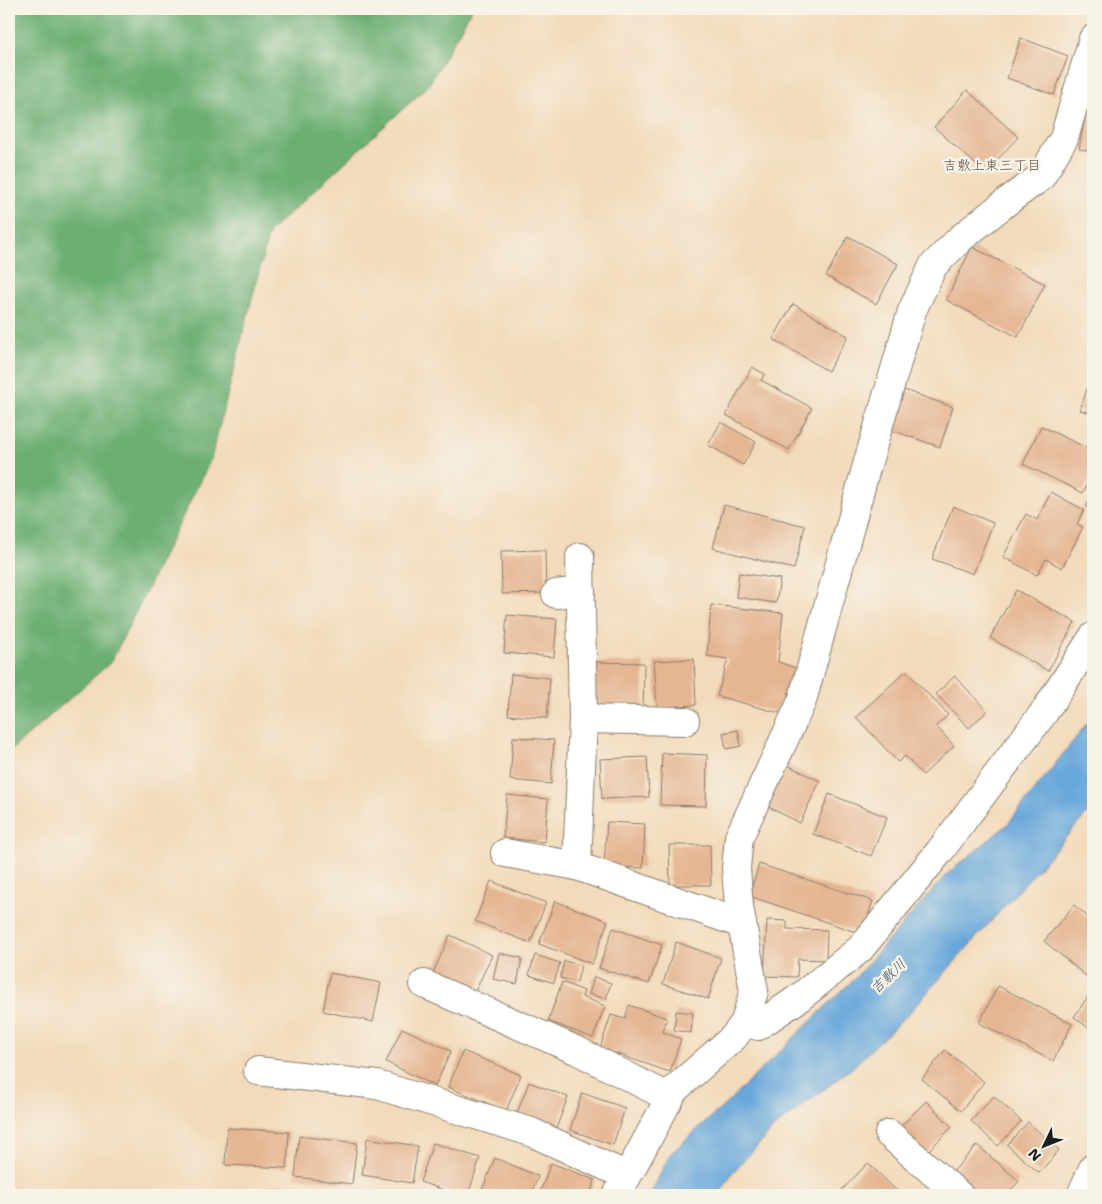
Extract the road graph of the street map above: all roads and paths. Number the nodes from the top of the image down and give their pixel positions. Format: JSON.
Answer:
{"nodes":[{"id":1,"x":1093,"y":39,"type":"edge"},
{"id":2,"x":580,"y":557,"type":"dead end"},
{"id":3,"x":1093,"y":637,"type":"edge"},
{"id":4,"x":583,"y":719,"type":"junction"},
{"id":5,"x":685,"y":721,"type":"dead end"},
{"id":6,"x":505,"y":854,"type":"dead end"},
{"id":7,"x":577,"y":866,"type":"junction"},
{"id":8,"x":742,"y":924,"type":"junction"},
{"id":9,"x":424,"y":984,"type":"dead end"},
{"id":10,"x":745,"y":1022,"type":"junction"},
{"id":11,"x":258,"y":1071,"type":"dead end"},
{"id":12,"x":670,"y":1098,"type":"junction"},
{"id":13,"x":889,"y":1134,"type":"dead end"},
{"id":14,"x":1093,"y":1168,"type":"edge"},
{"id":15,"x":622,"y":1186,"type":"edge"},
{"id":16,"x":946,"y":1191,"type":"edge"},
{"id":17,"x":1081,"y":1195,"type":"edge"}],
"edges":[{"from":1,"to":8,"type":"main road"},
{"from":2,"to":4,"type":"main road"},
{"from":3,"to":10,"type":"main road"},
{"from":4,"to":5,"type":"main road"},
{"from":4,"to":7,"type":"main road"},
{"from":6,"to":7,"type":"main road"},
{"from":7,"to":8,"type":"main road"},
{"from":8,"to":10,"type":"main road"},
{"from":9,"to":12,"type":"main road"},
{"from":10,"to":12,"type":"main road"},
{"from":11,"to":15,"type":"main road"},
{"from":12,"to":15,"type":"main road"},
{"from":13,"to":16,"type":"main road"},
{"from":14,"to":17,"type":"main road"}]}
